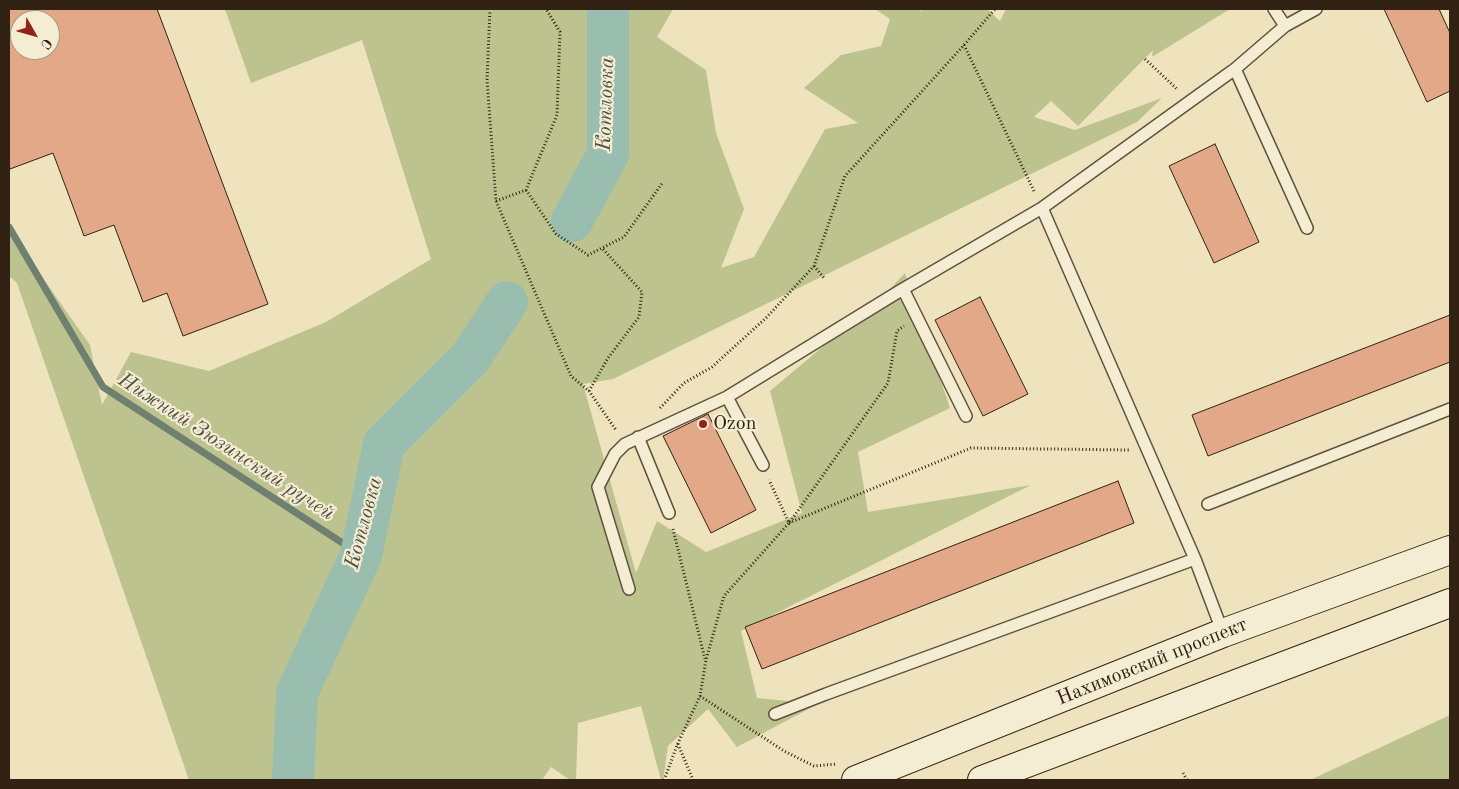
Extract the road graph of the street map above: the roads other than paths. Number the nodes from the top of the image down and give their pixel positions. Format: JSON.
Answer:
{"nodes":[{"id":1,"x":1274,"y":9,"type":"edge"},
{"id":2,"x":1316,"y":9,"type":"edge"},
{"id":3,"x":1286,"y":26,"type":"junction"},
{"id":4,"x":1235,"y":69,"type":"junction"},
{"id":5,"x":1042,"y":208,"type":"junction"},
{"id":6,"x":1307,"y":228,"type":"dead end"},
{"id":7,"x":903,"y":289,"type":"junction"},
{"id":8,"x":727,"y":397,"type":"junction"},
{"id":9,"x":1450,"y":409,"type":"edge"},
{"id":10,"x":966,"y":416,"type":"dead end"},
{"id":11,"x":638,"y":437,"type":"junction"},
{"id":12,"x":763,"y":466,"type":"road end"},
{"id":13,"x":1208,"y":504,"type":"dead end"},
{"id":14,"x":669,"y":513,"type":"road end"},
{"id":15,"x":1450,"y":550,"type":"edge"},
{"id":16,"x":1195,"y":559,"type":"junction"},
{"id":17,"x":629,"y":589,"type":"dead end"},
{"id":18,"x":1450,"y":603,"type":"edge"},
{"id":19,"x":1223,"y":633,"type":"junction"},
{"id":20,"x":775,"y":714,"type":"dead end"},
{"id":21,"x":848,"y":772,"type":"edge"},
{"id":22,"x":982,"y":780,"type":"edge"}],
"edges":[{"from":1,"to":3,"type":"lane"},
{"from":2,"to":3,"type":"lane"},
{"from":3,"to":4,"type":"lane"},
{"from":4,"to":5,"type":"lane"},
{"from":4,"to":6,"type":"lane"},
{"from":5,"to":7,"type":"lane"},
{"from":5,"to":16,"type":"lane"},
{"from":7,"to":8,"type":"lane"},
{"from":7,"to":10,"type":"lane"},
{"from":8,"to":11,"type":"lane"},
{"from":8,"to":12,"type":"lane"},
{"from":9,"to":13,"type":"lane"},
{"from":11,"to":14,"type":"lane"},
{"from":11,"to":17,"type":"lane"},
{"from":15,"to":19,"type":"main road","name":"Нахимовский проспект"},
{"from":16,"to":19,"type":"lane"},
{"from":16,"to":20,"type":"lane"},
{"from":18,"to":22,"type":"main road"},
{"from":19,"to":21,"type":"main road","name":"Нахимовский проспект"}]}
